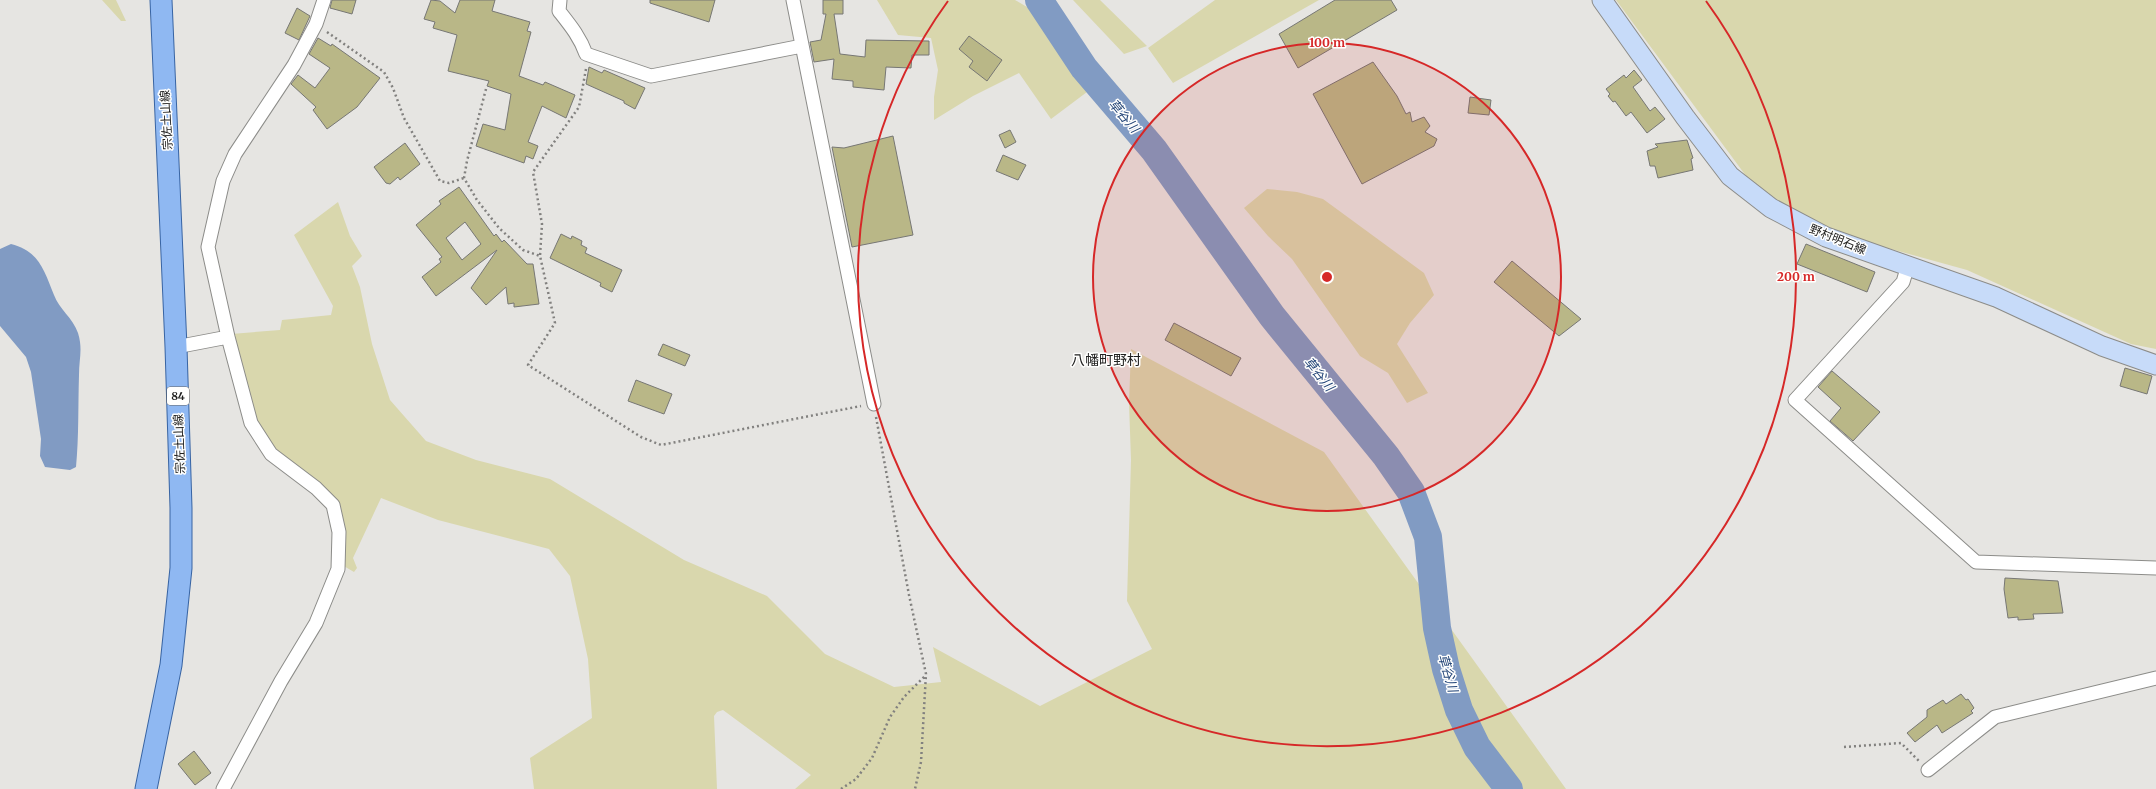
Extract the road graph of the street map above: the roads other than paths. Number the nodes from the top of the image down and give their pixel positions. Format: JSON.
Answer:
{"nodes":[{"id":1,"x":161,"y":0,"type":"edge"},
{"id":2,"x":324,"y":0,"type":"edge"},
{"id":3,"x":560,"y":0,"type":"edge"},
{"id":4,"x":793,"y":0,"type":"edge"},
{"id":5,"x":1602,"y":0,"type":"edge"},
{"id":6,"x":802,"y":46,"type":"junction"},
{"id":7,"x":1908,"y":265,"type":"junction"},
{"id":8,"x":228,"y":337,"type":"junction"},
{"id":9,"x":176,"y":347,"type":"junction"},
{"id":10,"x":2156,"y":365,"type":"edge"},
{"id":11,"x":874,"y":404,"type":"road end"},
{"id":12,"x":2156,"y":568,"type":"edge"},
{"id":13,"x":2156,"y":678,"type":"edge"},
{"id":14,"x":1928,"y":770,"type":"road end"},
{"id":15,"x":146,"y":789,"type":"edge"},
{"id":16,"x":223,"y":789,"type":"edge"}],
"edges":[{"from":1,"to":9,"type":"main road","name":"宗佐土山線","number":"84"},
{"from":2,"to":8,"type":"street"},
{"from":3,"to":6,"type":"street"},
{"from":4,"to":6,"type":"street"},
{"from":5,"to":7,"type":"main road","name":"野村明石線"},
{"from":6,"to":11,"type":"street"},
{"from":7,"to":10,"type":"main road","name":"野村明石線"},
{"from":7,"to":12,"type":"street"},
{"from":8,"to":9,"type":"street"},
{"from":8,"to":16,"type":"street"},
{"from":9,"to":15,"type":"main road","name":"宗佐土山線","number":"84"},
{"from":13,"to":14,"type":"street"}]}
